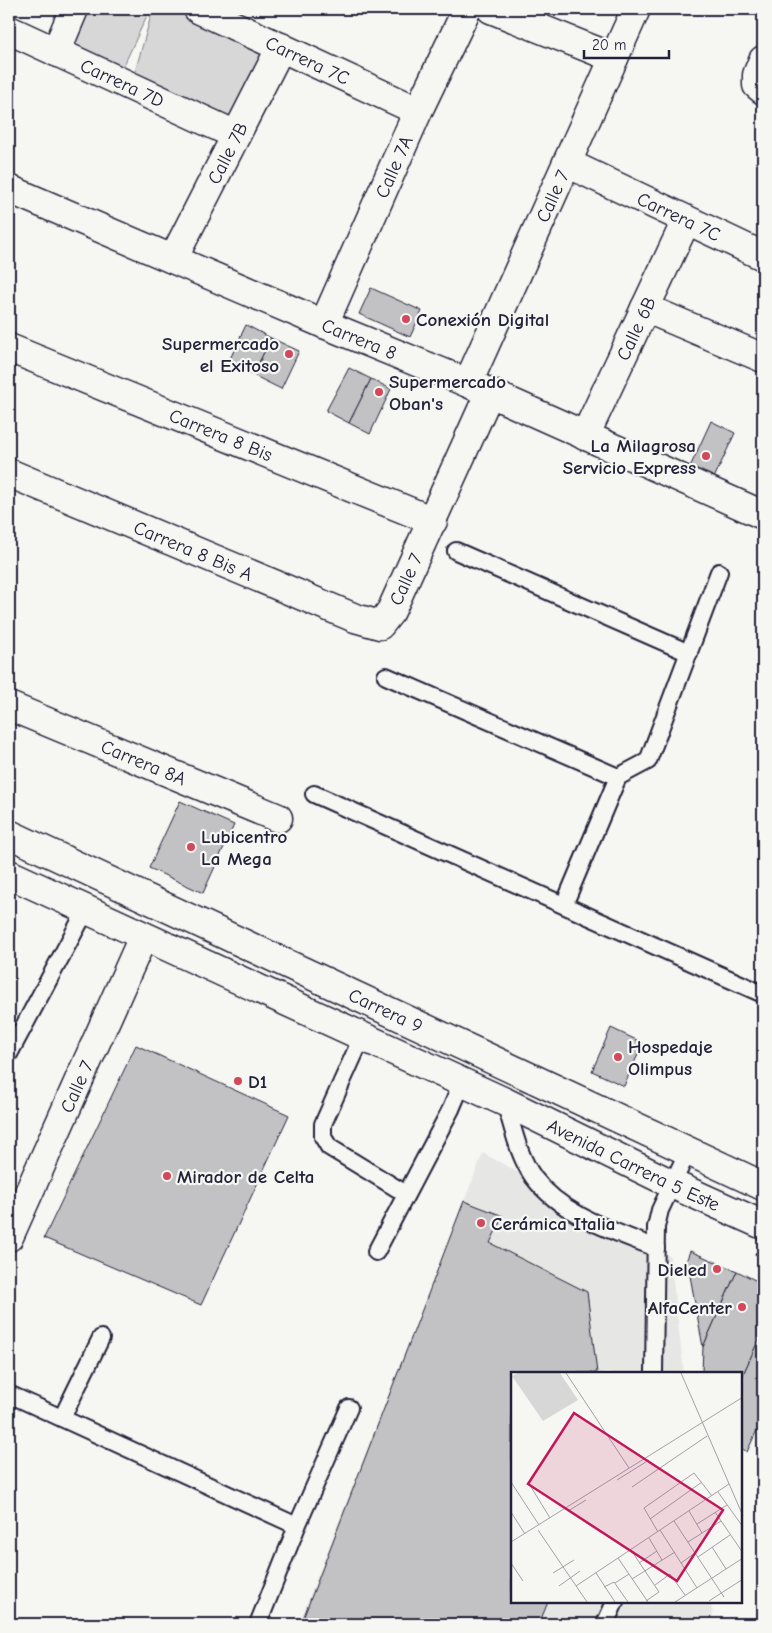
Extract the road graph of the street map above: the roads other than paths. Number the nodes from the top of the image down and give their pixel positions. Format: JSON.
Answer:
{"nodes":[{"id":1,"x":74,"y":9,"type":"edge"},
{"id":2,"x":198,"y":9,"type":"edge"},
{"id":3,"x":467,"y":9,"type":"edge"},
{"id":4,"x":491,"y":9,"type":"edge"},
{"id":5,"x":636,"y":9,"type":"edge"},
{"id":6,"x":9,"y":30,"type":"edge"},
{"id":7,"x":281,"y":47,"type":"junction"},
{"id":8,"x":56,"y":52,"type":"junction"},
{"id":9,"x":614,"y":58,"type":"junction"},
{"id":10,"x":418,"y":111,"type":"junction"},
{"id":11,"x":236,"y":135,"type":"junction"},
{"id":12,"x":567,"y":163,"type":"junction"},
{"id":13,"x":9,"y":189,"type":"edge"},
{"id":14,"x":686,"y":221,"type":"junction"},
{"id":15,"x":763,"y":256,"type":"edge"},
{"id":16,"x":173,"y":259,"type":"junction"},
{"id":17,"x":645,"y":308,"type":"junction"},
{"id":18,"x":324,"y":324,"type":"junction"},
{"id":19,"x":9,"y":348,"type":"edge"},
{"id":20,"x":763,"y":358,"type":"edge"},
{"id":21,"x":478,"y":389,"type":"junction"},
{"id":22,"x":585,"y":436,"type":"junction"},
{"id":23,"x":9,"y":473,"type":"edge"},
{"id":24,"x":763,"y":515,"type":"edge"},
{"id":25,"x":433,"y":521,"type":"junction"},
{"id":26,"x":456,"y":551,"type":"dead end"},
{"id":27,"x":719,"y":572,"type":"dead end"},
{"id":28,"x":380,"y":625,"type":"joint"},
{"id":29,"x":689,"y":653,"type":"junction"},
{"id":30,"x":386,"y":676,"type":"dead end"},
{"id":31,"x":9,"y":706,"type":"edge"},
{"id":32,"x":618,"y":777,"type":"junction"},
{"id":33,"x":314,"y":794,"type":"dead end"},
{"id":34,"x":278,"y":818,"type":"dead end"},
{"id":35,"x":9,"y":834,"type":"edge"},
{"id":36,"x":9,"y":874,"type":"edge"},
{"id":37,"x":564,"y":905,"type":"junction"},
{"id":38,"x":86,"y":910,"type":"junction"},
{"id":39,"x":143,"y":937,"type":"junction"},
{"id":40,"x":763,"y":994,"type":"edge"},
{"id":41,"x":362,"y":1037,"type":"junction"},
{"id":42,"x":9,"y":1054,"type":"edge"},
{"id":43,"x":462,"y":1083,"type":"junction"},
{"id":44,"x":505,"y":1102,"type":"junction"},
{"id":45,"x":688,"y":1151,"type":"junction"},
{"id":46,"x":672,"y":1184,"type":"junction"},
{"id":47,"x":763,"y":1186,"type":"edge"},
{"id":48,"x":406,"y":1194,"type":"junction"},
{"id":49,"x":763,"y":1225,"type":"edge"},
{"id":50,"x":9,"y":1237,"type":"edge"},
{"id":51,"x":656,"y":1248,"type":"junction"},
{"id":52,"x":376,"y":1252,"type":"dead end"},
{"id":53,"x":102,"y":1338,"type":"dead end"},
{"id":54,"x":654,"y":1372,"type":"edge"},
{"id":55,"x":9,"y":1394,"type":"edge"},
{"id":56,"x":350,"y":1408,"type":"dead end"},
{"id":57,"x":62,"y":1418,"type":"junction"},
{"id":58,"x":297,"y":1526,"type":"junction"},
{"id":59,"x":614,"y":1603,"type":"edge"},
{"id":60,"x":258,"y":1624,"type":"edge"},
{"id":61,"x":604,"y":1624,"type":"edge"}],
"edges":[{"from":1,"to":8,"type":"street"},
{"from":2,"to":7,"type":"street","name":"Carrera 7C"},
{"from":3,"to":10,"type":"street","name":"Calle 7A"},
{"from":4,"to":9,"type":"street"},
{"from":5,"to":9,"type":"street","name":"Calle 7"},
{"from":6,"to":8,"type":"street","name":"Carrera 7D"},
{"from":7,"to":10,"type":"street","name":"Carrera 7C"},
{"from":7,"to":11,"type":"street","name":"Calle 7B"},
{"from":8,"to":11,"type":"street","name":"Carrera 7D"},
{"from":9,"to":12,"type":"street","name":"Calle 7"},
{"from":10,"to":18,"type":"street","name":"Calle 7A"},
{"from":11,"to":16,"type":"street","name":"Calle 7B"},
{"from":12,"to":14,"type":"street","name":"Carrera 7C"},
{"from":12,"to":21,"type":"street","name":"Calle 7"},
{"from":13,"to":16,"type":"street","name":"Carrera 8"},
{"from":14,"to":15,"type":"street","name":"Carrera 7C"},
{"from":14,"to":17,"type":"street","name":"Calle 6B"},
{"from":16,"to":18,"type":"street","name":"Carrera 8"},
{"from":17,"to":20,"type":"street"},
{"from":17,"to":22,"type":"street","name":"Calle 6B"},
{"from":18,"to":21,"type":"street","name":"Carrera 8"},
{"from":19,"to":25,"type":"street","name":"Carrera 8 Bis"},
{"from":21,"to":22,"type":"street","name":"Carrera 8"},
{"from":21,"to":25,"type":"street","name":"Calle 7"},
{"from":22,"to":24,"type":"street","name":"Carrera 8"},
{"from":23,"to":28,"type":"street","name":"Carrera 8 Bis A"},
{"from":25,"to":28,"type":"street","name":"Calle 7"},
{"from":26,"to":29,"type":"lane"},
{"from":27,"to":29,"type":"lane"},
{"from":29,"to":32,"type":"lane"},
{"from":30,"to":32,"type":"lane"},
{"from":31,"to":34,"type":"street","name":"Carrera 8A"},
{"from":32,"to":37,"type":"lane"},
{"from":33,"to":37,"type":"lane"},
{"from":35,"to":45,"type":"street","name":"Carrera 9"},
{"from":36,"to":38,"type":"street","name":"Carrera 9"},
{"from":37,"to":40,"type":"lane"},
{"from":38,"to":39,"type":"street","name":"Carrera 9"},
{"from":38,"to":42,"type":"lane"},
{"from":39,"to":41,"type":"street","name":"Carrera 9"},
{"from":39,"to":50,"type":"street","name":"Calle 7"},
{"from":41,"to":43,"type":"street","name":"Carrera 9"},
{"from":41,"to":48,"type":"lane"},
{"from":43,"to":44,"type":"street","name":"Carrera 9"},
{"from":43,"to":48,"type":"lane"},
{"from":44,"to":46,"type":"street","name":"Avenida Carrera 5 Este"},
{"from":44,"to":51,"type":"lane"},
{"from":45,"to":46,"type":"lane"},
{"from":45,"to":47,"type":"street","name":"Carrera 9"},
{"from":46,"to":49,"type":"street","name":"Avenida Carrera 5 Este"},
{"from":46,"to":51,"type":"lane"},
{"from":48,"to":52,"type":"lane"},
{"from":51,"to":54,"type":"lane"},
{"from":53,"to":57,"type":"lane"},
{"from":55,"to":57,"type":"lane"},
{"from":56,"to":58,"type":"lane"},
{"from":57,"to":58,"type":"lane"},
{"from":58,"to":60,"type":"lane"},
{"from":59,"to":61,"type":"lane"}]}
